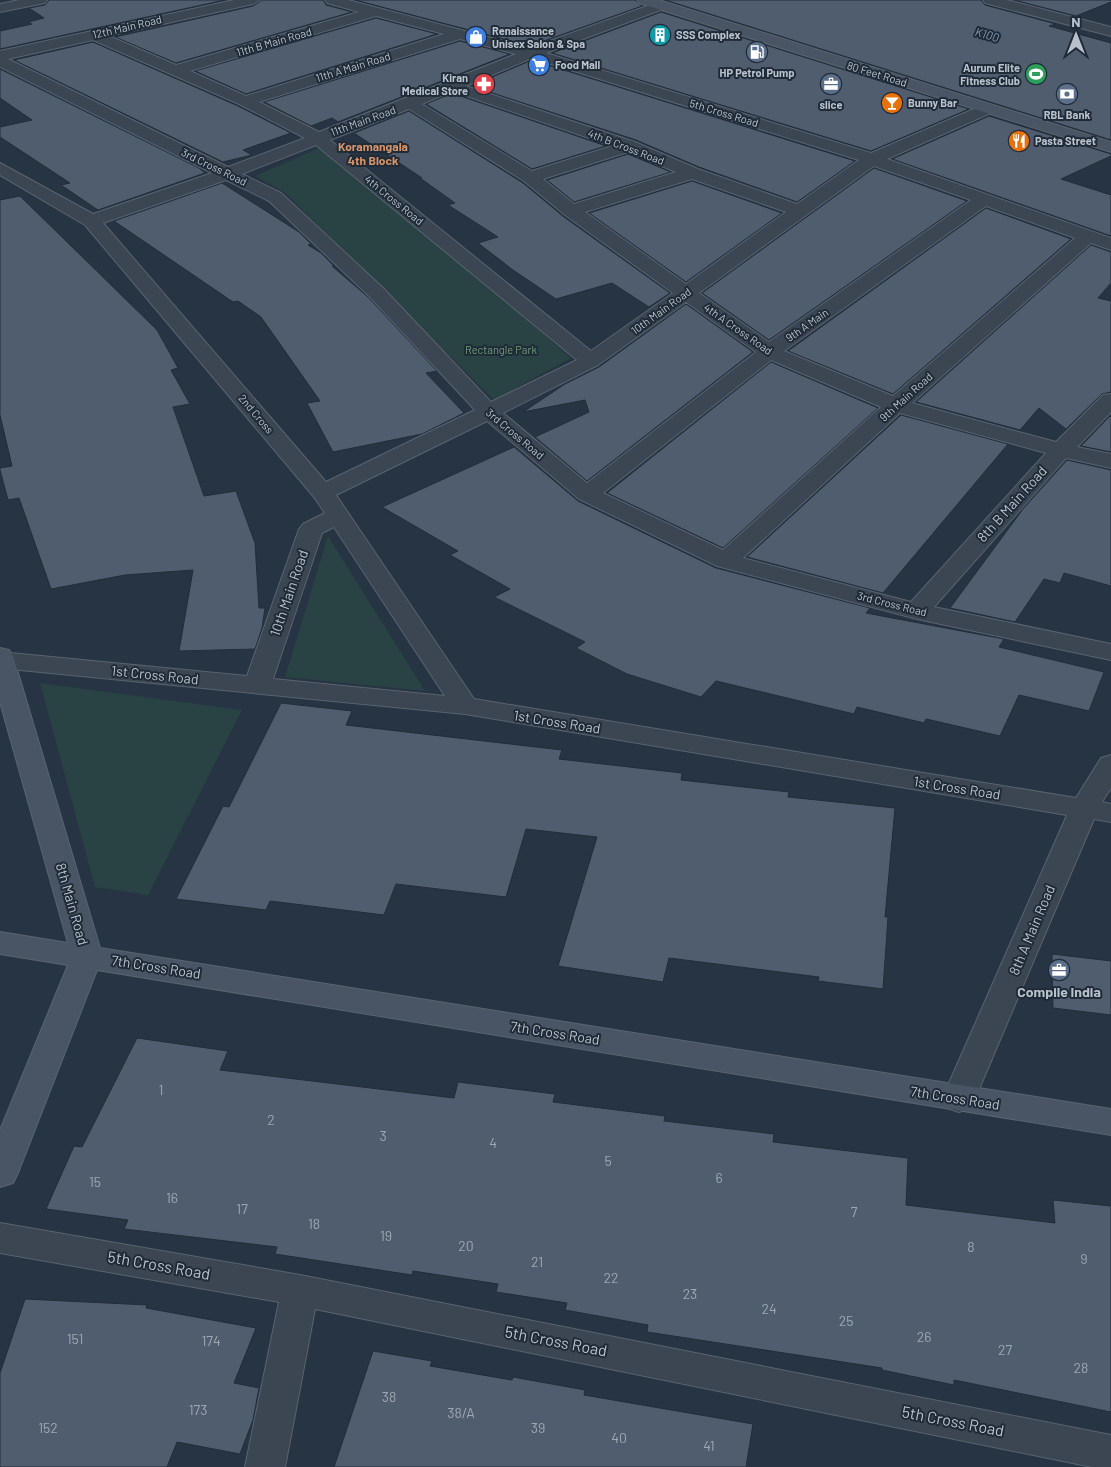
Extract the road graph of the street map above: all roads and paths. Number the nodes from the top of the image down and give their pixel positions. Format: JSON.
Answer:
{"nodes":[{"id":1,"x":40,"y":0,"type":"edge"},
{"id":2,"x":184,"y":0,"type":"edge"},
{"id":3,"x":253,"y":0,"type":"edge"},
{"id":4,"x":332,"y":0,"type":"edge"},
{"id":5,"x":644,"y":0,"type":"edge"},
{"id":6,"x":678,"y":0,"type":"edge"},
{"id":7,"x":992,"y":0,"type":"edge"},
{"id":8,"x":661,"y":5,"type":"junction"},
{"id":9,"x":0,"y":8,"type":"edge"},
{"id":10,"x":206,"y":10,"type":"junction"},
{"id":11,"x":374,"y":12,"type":"junction"},
{"id":12,"x":765,"y":27,"type":"junction"},
{"id":13,"x":1111,"y":32,"type":"edge"},
{"id":14,"x":747,"y":33,"type":"junction"},
{"id":15,"x":460,"y":34,"type":"junction"},
{"id":16,"x":94,"y":35,"type":"junction"},
{"id":17,"x":531,"y":53,"type":"junction"},
{"id":18,"x":0,"y":56,"type":"edge"},
{"id":19,"x":0,"y":61,"type":"edge"},
{"id":20,"x":174,"y":71,"type":"junction"},
{"id":21,"x":451,"y":86,"type":"junction"},
{"id":22,"x":1006,"y":100,"type":"junction"},
{"id":23,"x":245,"y":101,"type":"junction"},
{"id":24,"x":410,"y":103,"type":"junction"},
{"id":25,"x":986,"y":109,"type":"junction"},
{"id":26,"x":1111,"y":131,"type":"edge"},
{"id":27,"x":318,"y":138,"type":"junction"},
{"id":28,"x":629,"y":146,"type":"junction"},
{"id":29,"x":1111,"y":146,"type":"edge"},
{"id":30,"x":872,"y":159,"type":"junction"},
{"id":31,"x":0,"y":168,"type":"edge"},
{"id":32,"x":228,"y":173,"type":"junction"},
{"id":33,"x":692,"y":173,"type":"junction"},
{"id":34,"x":530,"y":178,"type":"junction"},
{"id":35,"x":984,"y":199,"type":"junction"},
{"id":36,"x":570,"y":211,"type":"junction"},
{"id":37,"x":799,"y":211,"type":"junction"},
{"id":38,"x":91,"y":221,"type":"junction"},
{"id":39,"x":1088,"y":236,"type":"junction"},
{"id":40,"x":1111,"y":244,"type":"edge"},
{"id":41,"x":687,"y":292,"type":"junction"},
{"id":42,"x":769,"y":352,"type":"junction"},
{"id":43,"x":591,"y":361,"type":"junction"},
{"id":44,"x":1111,"y":400,"type":"edge"},
{"id":45,"x":896,"y":405,"type":"junction"},
{"id":46,"x":488,"y":412,"type":"junction"},
{"id":47,"x":1061,"y":450,"type":"junction"},
{"id":48,"x":1111,"y":461,"type":"edge"},
{"id":49,"x":323,"y":493,"type":"junction"},
{"id":50,"x":587,"y":494,"type":"junction"},
{"id":51,"x":338,"y":516,"type":"junction"},
{"id":52,"x":726,"y":561,"type":"junction"},
{"id":53,"x":917,"y":611,"type":"junction"},
{"id":54,"x":1111,"y":652,"type":"edge"},
{"id":55,"x":0,"y":659,"type":"edge"},
{"id":56,"x":258,"y":686,"type":"junction"},
{"id":57,"x":465,"y":706,"type":"junction"},
{"id":58,"x":1111,"y":764,"type":"edge"},
{"id":59,"x":1097,"y":811,"type":"edge"},
{"id":60,"x":0,"y":943,"type":"edge"},
{"id":61,"x":87,"y":956,"type":"junction"},
{"id":62,"x":959,"y":1098,"type":"junction"},
{"id":63,"x":1111,"y":1122,"type":"edge"},
{"id":64,"x":0,"y":1173,"type":"edge"},
{"id":65,"x":0,"y":1238,"type":"edge"},
{"id":66,"x":300,"y":1290,"type":"junction"},
{"id":67,"x":1111,"y":1453,"type":"edge"},
{"id":68,"x":265,"y":1467,"type":"edge"}],
"edges":[{"from":1,"to":9,"type":"street"},
{"from":2,"to":10,"type":"street"},
{"from":3,"to":10,"type":"street","name":"12th Main Road"},
{"from":4,"to":11,"type":"street","name":"5th Cross Road"},
{"from":5,"to":8,"type":"main road","name":"80 Feet Road"},
{"from":6,"to":12,"type":"main road","name":"80 Feet Road"},
{"from":7,"to":13,"type":"street"},
{"from":8,"to":14,"type":"main road","name":"80 Feet Road"},
{"from":8,"to":17,"type":"street","name":"11th Main Road"},
{"from":10,"to":16,"type":"street","name":"12th Main Road"},
{"from":11,"to":15,"type":"street","name":"5th Cross Road"},
{"from":11,"to":20,"type":"street","name":"11th B Main Road"},
{"from":12,"to":14,"type":"main road"},
{"from":12,"to":22,"type":"main road","name":"80 Feet Road"},
{"from":14,"to":25,"type":"main road","name":"80 Feet Road"},
{"from":15,"to":17,"type":"street","name":"5th Cross Road"},
{"from":15,"to":23,"type":"street","name":"11th A Main Road"},
{"from":16,"to":18,"type":"street","name":"12th Main Road"},
{"from":16,"to":20,"type":"street","name":"4th Cross Road"},
{"from":17,"to":21,"type":"street","name":"11th Main Road"},
{"from":17,"to":30,"type":"street","name":"5th Cross Road"},
{"from":19,"to":32,"type":"street","name":"3rd Cross Road"},
{"from":20,"to":23,"type":"street","name":"4th Cross Road"},
{"from":21,"to":24,"type":"street","name":"11th Main Road"},
{"from":21,"to":28,"type":"street","name":"4th B Cross Road"},
{"from":22,"to":25,"type":"main road"},
{"from":22,"to":26,"type":"main road","name":"80 Feet Road"},
{"from":23,"to":27,"type":"street","name":"4th Cross Road"},
{"from":24,"to":27,"type":"street","name":"11th Main Road"},
{"from":24,"to":34,"type":"street","name":"4th A Cross Road"},
{"from":25,"to":29,"type":"main road","name":"80 Feet Road"},
{"from":25,"to":30,"type":"street","name":"10th Main Road"},
{"from":27,"to":32,"type":"street","name":"11th Main Road"},
{"from":27,"to":43,"type":"street","name":"4th Cross Road"},
{"from":28,"to":33,"type":"street","name":"4th B Cross Road"},
{"from":28,"to":34,"type":"street"},
{"from":30,"to":35,"type":"street","name":"5th Cross Road"},
{"from":30,"to":37,"type":"street","name":"10th Main Road"},
{"from":31,"to":38,"type":"street","name":"2nd Cross"},
{"from":32,"to":38,"type":"street","name":"11th Main Road"},
{"from":32,"to":46,"type":"street","name":"3rd Cross Road"},
{"from":33,"to":36,"type":"street"},
{"from":33,"to":37,"type":"street","name":"4th B Cross Road"},
{"from":34,"to":36,"type":"street","name":"4th A Cross Road"},
{"from":35,"to":39,"type":"street","name":"5th Cross Road"},
{"from":35,"to":42,"type":"street","name":"9th A Main"},
{"from":36,"to":41,"type":"street","name":"4th A Cross Road"},
{"from":37,"to":41,"type":"street","name":"10th Main Road"},
{"from":38,"to":49,"type":"street","name":"2nd Cross"},
{"from":39,"to":40,"type":"street","name":"5th Cross Road"},
{"from":39,"to":45,"type":"street","name":"9th Main Road"},
{"from":41,"to":42,"type":"street","name":"4th A Cross Road"},
{"from":41,"to":43,"type":"street","name":"10th Main Road"},
{"from":42,"to":45,"type":"street","name":"4th A Cross Road"},
{"from":42,"to":50,"type":"street","name":"9th A Main"},
{"from":43,"to":46,"type":"street","name":"10th Main Road"},
{"from":44,"to":47,"type":"street","name":"8th B Main Road"},
{"from":45,"to":47,"type":"street","name":"4th A Cross Road"},
{"from":45,"to":52,"type":"street","name":"9th Main Road"},
{"from":46,"to":49,"type":"street","name":"10th Main Road"},
{"from":46,"to":50,"type":"street","name":"3rd Cross Road"},
{"from":47,"to":48,"type":"street","name":"4th A Cross Road"},
{"from":47,"to":53,"type":"street","name":"8th B Main Road"},
{"from":49,"to":51,"type":"street","name":"2nd Cross"},
{"from":50,"to":52,"type":"street","name":"3rd Cross Road"},
{"from":51,"to":56,"type":"street","name":"10th Main Road"},
{"from":51,"to":57,"type":"street","name":"2nd Cross"},
{"from":52,"to":53,"type":"street","name":"3rd Cross Road"},
{"from":53,"to":54,"type":"street","name":"3rd Cross Road"},
{"from":55,"to":56,"type":"street","name":"1st Cross Road"},
{"from":55,"to":61,"type":"main road","name":"8th Main Road"},
{"from":56,"to":57,"type":"street","name":"1st Cross Road"},
{"from":57,"to":59,"type":"street","name":"1st Cross Road"},
{"from":58,"to":59,"type":"street","name":"8th A Main Road"},
{"from":59,"to":62,"type":"street","name":"8th A Main Road"},
{"from":60,"to":61,"type":"main road","name":"7th Cross Road"},
{"from":61,"to":62,"type":"main road","name":"7th Cross Road"},
{"from":61,"to":64,"type":"main road","name":"8th Main Road"},
{"from":62,"to":63,"type":"main road","name":"7th Cross Road"},
{"from":65,"to":66,"type":"street","name":"5th Cross Road"},
{"from":66,"to":67,"type":"street","name":"5th Cross Road"},
{"from":66,"to":68,"type":"street"}]}
